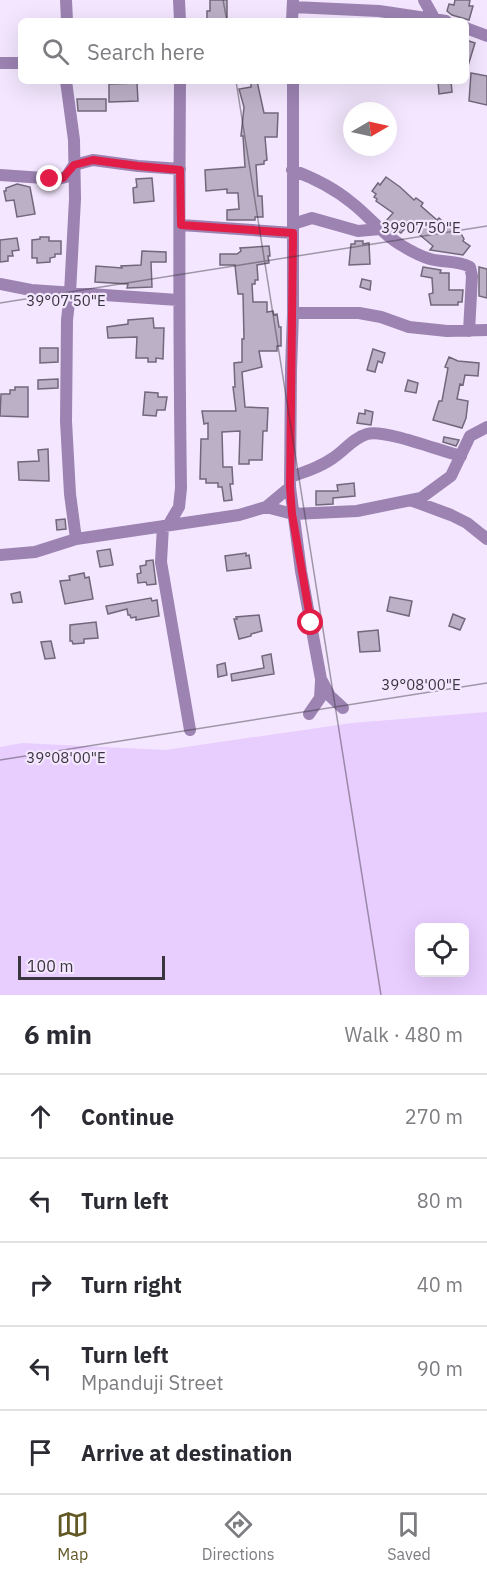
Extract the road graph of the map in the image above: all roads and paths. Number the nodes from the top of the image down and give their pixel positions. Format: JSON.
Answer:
{"nodes":[{"id":1,"x":66,"y":0,"type":"edge"},
{"id":2,"x":179,"y":0,"type":"edge"},
{"id":3,"x":424,"y":0,"type":"edge"},
{"id":4,"x":292,"y":3,"type":"edge"},
{"id":5,"x":67,"y":18,"type":"edge"},
{"id":6,"x":180,"y":18,"type":"edge"},
{"id":7,"x":425,"y":18,"type":"edge"},
{"id":8,"x":438,"y":18,"type":"edge"},
{"id":9,"x":469,"y":29,"type":"edge"},
{"id":10,"x":487,"y":36,"type":"edge"},
{"id":11,"x":0,"y":63,"type":"edge"},
{"id":12,"x":18,"y":63,"type":"edge"},
{"id":13,"x":66,"y":84,"type":"edge"},
{"id":14,"x":180,"y":84,"type":"edge"},
{"id":15,"x":293,"y":84,"type":"edge"},
{"id":16,"x":74,"y":165,"type":"junction"},
{"id":17,"x":180,"y":170,"type":"junction"},
{"id":18,"x":292,"y":170,"type":"junction"},
{"id":19,"x":0,"y":175,"type":"edge"},
{"id":20,"x":181,"y":225,"type":"junction"},
{"id":21,"x":293,"y":228,"type":"junction"},
{"id":22,"x":380,"y":229,"type":"junction"},
{"id":23,"x":0,"y":284,"type":"edge"},
{"id":24,"x":70,"y":293,"type":"junction"},
{"id":25,"x":178,"y":300,"type":"junction"},
{"id":26,"x":293,"y":313,"type":"junction"},
{"id":27,"x":487,"y":330,"type":"edge"},
{"id":28,"x":469,"y":331,"type":"junction"},
{"id":29,"x":487,"y":427,"type":"edge"},
{"id":30,"x":461,"y":456,"type":"junction"},
{"id":31,"x":290,"y":482,"type":"junction"},
{"id":32,"x":413,"y":501,"type":"junction"},
{"id":33,"x":180,"y":502,"type":"junction"},
{"id":34,"x":266,"y":507,"type":"junction"},
{"id":35,"x":292,"y":514,"type":"junction"},
{"id":36,"x":198,"y":520,"type":"junction"},
{"id":37,"x":166,"y":525,"type":"junction"},
{"id":38,"x":76,"y":539,"type":"junction"},
{"id":39,"x":487,"y":539,"type":"edge"},
{"id":40,"x":0,"y":555,"type":"edge"},
{"id":41,"x":321,"y":679,"type":"junction"},
{"id":42,"x":343,"y":708,"type":"dead end"},
{"id":43,"x":309,"y":714,"type":"dead end"},
{"id":44,"x":190,"y":730,"type":"dead end"}],
"edges":[{"from":1,"to":5,"type":"street"},
{"from":2,"to":6,"type":"street"},
{"from":3,"to":8,"type":"street"},
{"from":4,"to":7,"type":"street"},
{"from":9,"to":10,"type":"street"},
{"from":11,"to":12,"type":"street"},
{"from":13,"to":16,"type":"street"},
{"from":14,"to":17,"type":"street"},
{"from":15,"to":18,"type":"street"},
{"from":16,"to":17,"type":"street"},
{"from":16,"to":19,"type":"street"},
{"from":16,"to":24,"type":"street"},
{"from":17,"to":20,"type":"street"},
{"from":18,"to":21,"type":"street"},
{"from":18,"to":22,"type":"street"},
{"from":20,"to":21,"type":"street"},
{"from":20,"to":25,"type":"street"},
{"from":21,"to":22,"type":"street"},
{"from":21,"to":26,"type":"street"},
{"from":22,"to":28,"type":"street"},
{"from":23,"to":24,"type":"street"},
{"from":24,"to":25,"type":"street"},
{"from":24,"to":38,"type":"street"},
{"from":25,"to":33,"type":"street"},
{"from":26,"to":28,"type":"street"},
{"from":26,"to":31,"type":"street"},
{"from":27,"to":28,"type":"street"},
{"from":29,"to":30,"type":"street"},
{"from":30,"to":31,"type":"street"},
{"from":30,"to":32,"type":"street"},
{"from":31,"to":34,"type":"street"},
{"from":31,"to":35,"type":"street"},
{"from":32,"to":35,"type":"street"},
{"from":32,"to":39,"type":"street"},
{"from":33,"to":36,"type":"street"},
{"from":33,"to":37,"type":"street"},
{"from":34,"to":35,"type":"street"},
{"from":34,"to":36,"type":"street"},
{"from":35,"to":41,"type":"street"},
{"from":36,"to":37,"type":"street"},
{"from":37,"to":38,"type":"street"},
{"from":37,"to":44,"type":"street"},
{"from":38,"to":40,"type":"street"},
{"from":41,"to":42,"type":"street"},
{"from":41,"to":43,"type":"street"}]}
